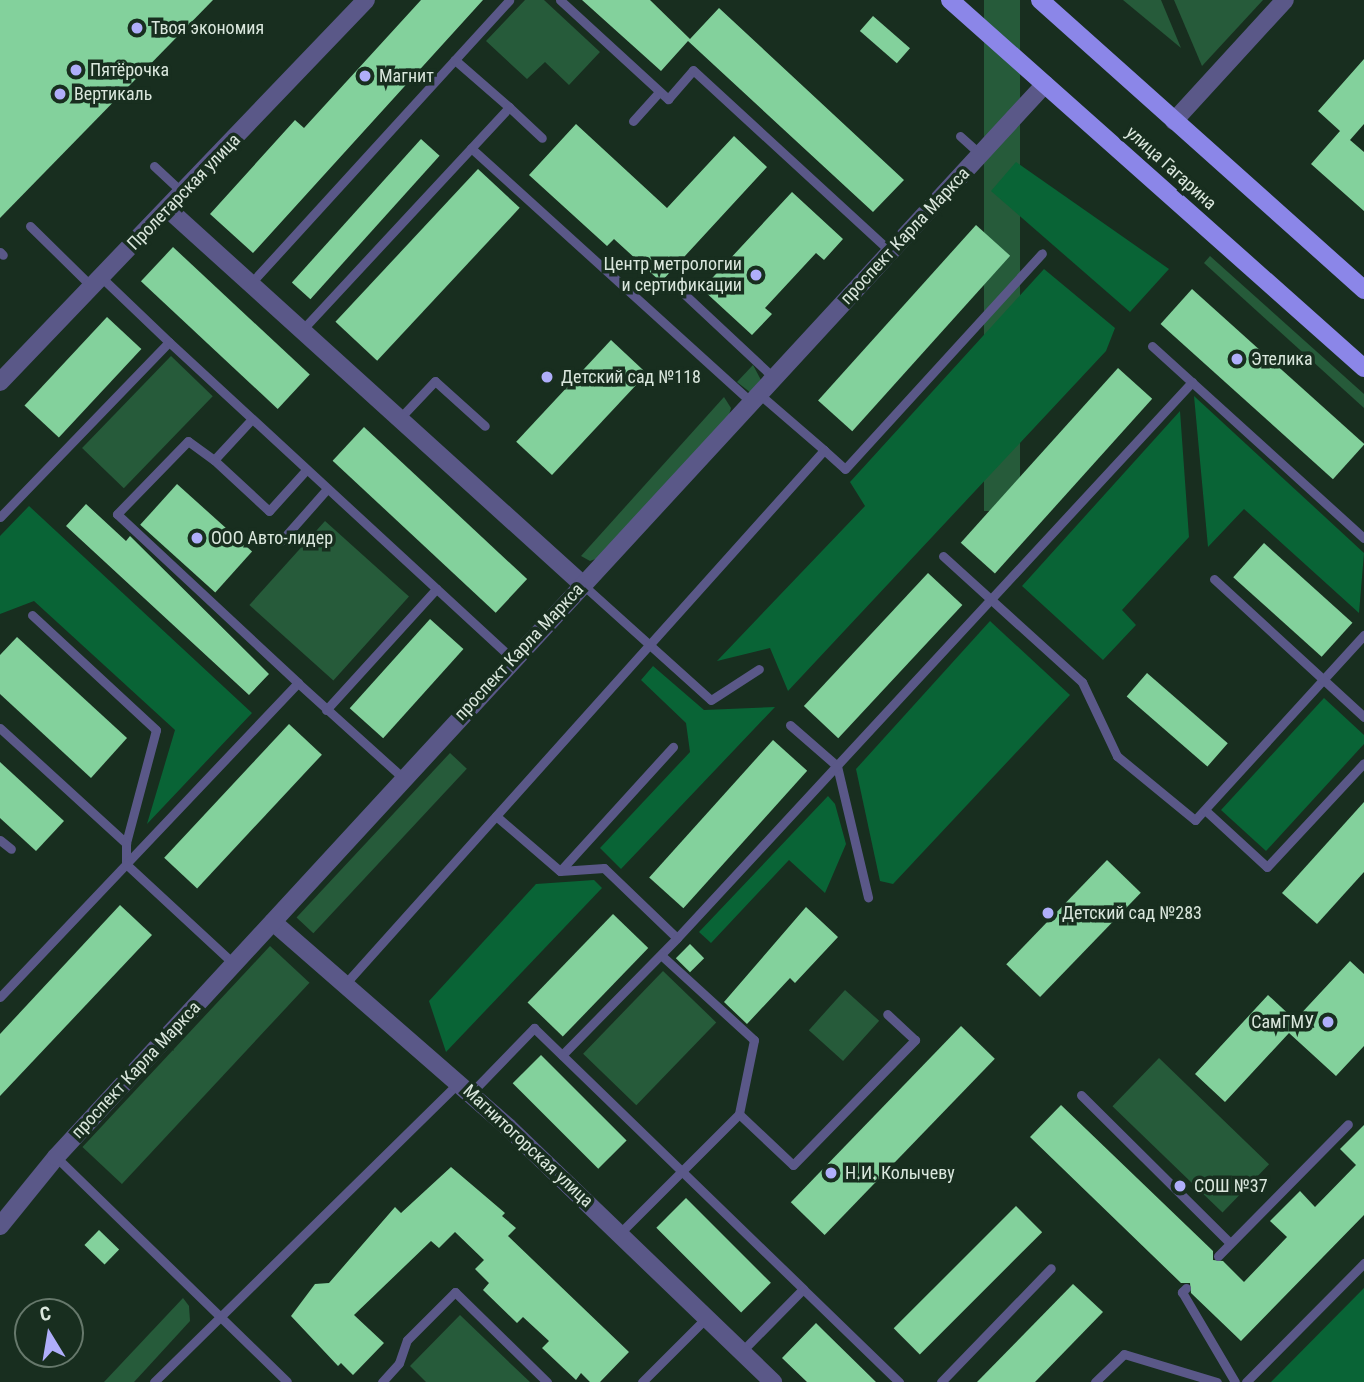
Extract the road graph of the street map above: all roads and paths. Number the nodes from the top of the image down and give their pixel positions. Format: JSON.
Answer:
{"nodes":[{"id":1,"x":366,"y":0,"type":"edge"},
{"id":2,"x":509,"y":0,"type":"edge"},
{"id":3,"x":559,"y":0,"type":"edge"},
{"id":4,"x":950,"y":0,"type":"edge"},
{"id":5,"x":1040,"y":0,"type":"edge"},
{"id":6,"x":1285,"y":0,"type":"edge"},
{"id":7,"x":455,"y":60,"type":"junction"},
{"id":8,"x":1045,"y":84,"type":"junction"},
{"id":9,"x":659,"y":92,"type":"junction"},
{"id":10,"x":509,"y":107,"type":"junction"},
{"id":11,"x":633,"y":121,"type":"dead end"},
{"id":12,"x":1174,"y":121,"type":"junction"},
{"id":13,"x":960,"y":136,"type":"dead end"},
{"id":14,"x":542,"y":138,"type":"dead end"},
{"id":15,"x":471,"y":148,"type":"junction"},
{"id":16,"x":980,"y":153,"type":"junction"},
{"id":17,"x":154,"y":166,"type":"dead end"},
{"id":18,"x":183,"y":193,"type":"junction"},
{"id":19,"x":168,"y":209,"type":"junction"},
{"id":20,"x":30,"y":226,"type":"dead end"},
{"id":21,"x":890,"y":251,"type":"junction"},
{"id":22,"x":1042,"y":253,"type":"dead end"},
{"id":23,"x":97,"y":282,"type":"junction"},
{"id":24,"x":251,"y":283,"type":"junction"},
{"id":25,"x":1364,"y":290,"type":"edge"},
{"id":26,"x":681,"y":291,"type":"dead end"},
{"id":27,"x":303,"y":329,"type":"junction"},
{"id":28,"x":169,"y":342,"type":"junction"},
{"id":29,"x":1152,"y":346,"type":"dead end"},
{"id":30,"x":1364,"y":368,"type":"edge"},
{"id":31,"x":774,"y":377,"type":"junction"},
{"id":32,"x":0,"y":382,"type":"edge"},
{"id":33,"x":1192,"y":382,"type":"junction"},
{"id":34,"x":755,"y":398,"type":"junction"},
{"id":35,"x":400,"y":418,"type":"junction"},
{"id":36,"x":251,"y":420,"type":"junction"},
{"id":37,"x":485,"y":426,"type":"dead end"},
{"id":38,"x":824,"y":450,"type":"junction"},
{"id":39,"x":214,"y":460,"type":"junction"},
{"id":40,"x":306,"y":470,"type":"junction"},
{"id":41,"x":327,"y":489,"type":"junction"},
{"id":42,"x":0,"y":517,"type":"edge"},
{"id":43,"x":1364,"y":538,"type":"edge"},
{"id":44,"x":281,"y":541,"type":"dead end"},
{"id":45,"x":943,"y":556,"type":"dead end"},
{"id":46,"x":1214,"y":579,"type":"dead end"},
{"id":47,"x":582,"y":584,"type":"junction"},
{"id":48,"x":436,"y":589,"type":"junction"},
{"id":49,"x":990,"y":600,"type":"junction"},
{"id":50,"x":32,"y":614,"type":"dead end"},
{"id":51,"x":1364,"y":635,"type":"edge"},
{"id":52,"x":649,"y":645,"type":"junction"},
{"id":53,"x":513,"y":659,"type":"junction"},
{"id":54,"x":759,"y":669,"type":"dead end"},
{"id":55,"x":1323,"y":680,"type":"junction"},
{"id":56,"x":298,"y":684,"type":"junction"},
{"id":57,"x":326,"y":710,"type":"junction"},
{"id":58,"x":1364,"y":717,"type":"edge"},
{"id":59,"x":790,"y":725,"type":"dead end"},
{"id":60,"x":0,"y":728,"type":"edge"},
{"id":61,"x":673,"y":747,"type":"dead end"},
{"id":62,"x":1364,"y":762,"type":"edge"},
{"id":63,"x":837,"y":766,"type":"junction"},
{"id":64,"x":403,"y":778,"type":"junction"},
{"id":65,"x":1205,"y":810,"type":"junction"},
{"id":66,"x":496,"y":816,"type":"junction"},
{"id":67,"x":0,"y":840,"type":"edge"},
{"id":68,"x":126,"y":843,"type":"junction"},
{"id":69,"x":11,"y":849,"type":"dead end"},
{"id":70,"x":126,"y":864,"type":"junction"},
{"id":71,"x":560,"y":871,"type":"junction"},
{"id":72,"x":868,"y":897,"type":"dead end"},
{"id":73,"x":273,"y":922,"type":"junction"},
{"id":74,"x":677,"y":938,"type":"junction"},
{"id":75,"x":661,"y":955,"type":"junction"},
{"id":76,"x":234,"y":964,"type":"junction"},
{"id":77,"x":345,"y":984,"type":"junction"},
{"id":78,"x":0,"y":997,"type":"edge"},
{"id":79,"x":887,"y":1014,"type":"dead end"},
{"id":80,"x":562,"y":1055,"type":"junction"},
{"id":81,"x":465,"y":1088,"type":"junction"},
{"id":82,"x":1081,"y":1096,"type":"dead end"},
{"id":83,"x":739,"y":1114,"type":"junction"},
{"id":84,"x":1348,"y":1124,"type":"dead end"},
{"id":85,"x":56,"y":1157,"type":"junction"},
{"id":86,"x":682,"y":1172,"type":"junction"},
{"id":87,"x":0,"y":1226,"type":"edge"},
{"id":88,"x":620,"y":1233,"type":"junction"},
{"id":89,"x":1230,"y":1243,"type":"junction"},
{"id":90,"x":1218,"y":1256,"type":"dead end"},
{"id":91,"x":1364,"y":1263,"type":"edge"},
{"id":92,"x":1051,"y":1268,"type":"dead end"},
{"id":93,"x":1186,"y":1288,"type":"dead end"},
{"id":94,"x":803,"y":1289,"type":"junction"},
{"id":95,"x":217,"y":1316,"type":"junction"},
{"id":96,"x":707,"y":1317,"type":"junction"},
{"id":97,"x":742,"y":1351,"type":"junction"},
{"id":98,"x":154,"y":1382,"type":"edge"},
{"id":99,"x":287,"y":1382,"type":"edge"},
{"id":100,"x":382,"y":1382,"type":"edge"},
{"id":101,"x":547,"y":1382,"type":"edge"},
{"id":102,"x":642,"y":1382,"type":"edge"},
{"id":103,"x":773,"y":1382,"type":"edge"},
{"id":104,"x":899,"y":1382,"type":"edge"},
{"id":105,"x":941,"y":1382,"type":"edge"},
{"id":106,"x":1095,"y":1382,"type":"edge"},
{"id":107,"x":1217,"y":1382,"type":"edge"},
{"id":108,"x":1235,"y":1382,"type":"edge"},
{"id":109,"x":1246,"y":1382,"type":"edge"}],
"edges":[{"from":1,"to":18,"type":"street","name":"Пролетарская улица"},
{"from":2,"to":7,"type":"lane"},
{"from":3,"to":9,"type":"lane"},
{"from":4,"to":8,"type":"main road","name":"улица Гагарина"},
{"from":5,"to":12,"type":"main road","name":"улица Гагарина"},
{"from":6,"to":12,"type":"street"},
{"from":7,"to":10,"type":"lane"},
{"from":7,"to":24,"type":"lane"},
{"from":8,"to":16,"type":"street","name":"проспект Карла Маркса"},
{"from":8,"to":30,"type":"main road","name":"улица Гагарина"},
{"from":9,"to":11,"type":"lane"},
{"from":9,"to":21,"type":"lane"},
{"from":10,"to":14,"type":"lane"},
{"from":10,"to":15,"type":"lane"},
{"from":12,"to":25,"type":"main road","name":"улица Гагарина"},
{"from":13,"to":16,"type":"lane"},
{"from":15,"to":27,"type":"lane"},
{"from":15,"to":34,"type":"lane"},
{"from":16,"to":21,"type":"street","name":"проспект Карла Маркса"},
{"from":17,"to":18,"type":"lane"},
{"from":18,"to":19,"type":"street","name":"Пролетарская улица"},
{"from":19,"to":23,"type":"street","name":"Пролетарская улица"},
{"from":19,"to":24,"type":"street"},
{"from":20,"to":23,"type":"lane"},
{"from":21,"to":31,"type":"street","name":"проспект Карла Маркса"},
{"from":22,"to":38,"type":"lane"},
{"from":23,"to":28,"type":"lane"},
{"from":23,"to":32,"type":"street","name":"Пролетарская улица"},
{"from":24,"to":27,"type":"street"},
{"from":26,"to":31,"type":"lane"},
{"from":27,"to":35,"type":"street"},
{"from":28,"to":36,"type":"lane"},
{"from":28,"to":42,"type":"lane"},
{"from":29,"to":33,"type":"lane"},
{"from":31,"to":34,"type":"street","name":"проспект Карла Маркса"},
{"from":33,"to":43,"type":"lane"},
{"from":33,"to":49,"type":"lane"},
{"from":34,"to":38,"type":"lane"},
{"from":34,"to":47,"type":"street","name":"проспект Карла Маркса"},
{"from":35,"to":37,"type":"lane"},
{"from":35,"to":47,"type":"street"},
{"from":36,"to":39,"type":"lane"},
{"from":36,"to":40,"type":"lane"},
{"from":38,"to":52,"type":"lane"},
{"from":39,"to":40,"type":"lane"},
{"from":39,"to":56,"type":"lane"},
{"from":40,"to":41,"type":"lane"},
{"from":41,"to":44,"type":"lane"},
{"from":41,"to":48,"type":"lane"},
{"from":45,"to":49,"type":"lane"},
{"from":46,"to":55,"type":"lane"},
{"from":47,"to":52,"type":"lane"},
{"from":47,"to":53,"type":"street","name":"проспект Карла Маркса"},
{"from":48,"to":53,"type":"lane"},
{"from":48,"to":57,"type":"lane"},
{"from":49,"to":63,"type":"lane"},
{"from":49,"to":65,"type":"lane"},
{"from":50,"to":68,"type":"lane"},
{"from":51,"to":55,"type":"lane"},
{"from":52,"to":54,"type":"lane"},
{"from":52,"to":66,"type":"lane"},
{"from":53,"to":64,"type":"street","name":"проспект Карла Маркса"},
{"from":55,"to":58,"type":"lane"},
{"from":55,"to":65,"type":"lane"},
{"from":56,"to":57,"type":"lane"},
{"from":56,"to":70,"type":"lane"},
{"from":57,"to":64,"type":"lane"},
{"from":59,"to":63,"type":"lane"},
{"from":60,"to":68,"type":"lane"},
{"from":61,"to":71,"type":"lane"},
{"from":62,"to":65,"type":"lane"},
{"from":63,"to":72,"type":"lane"},
{"from":63,"to":74,"type":"lane"},
{"from":64,"to":73,"type":"street","name":"проспект Карла Маркса"},
{"from":66,"to":71,"type":"lane"},
{"from":66,"to":77,"type":"lane"},
{"from":67,"to":69,"type":"lane"},
{"from":68,"to":70,"type":"lane"},
{"from":70,"to":76,"type":"lane"},
{"from":70,"to":78,"type":"lane"},
{"from":71,"to":74,"type":"lane"},
{"from":73,"to":76,"type":"street","name":"проспект Карла Маркса"},
{"from":73,"to":77,"type":"street","name":"Магнитогорская улица"},
{"from":74,"to":75,"type":"lane"},
{"from":75,"to":80,"type":"lane"},
{"from":75,"to":83,"type":"lane"},
{"from":76,"to":85,"type":"street","name":"проспект Карла Маркса"},
{"from":77,"to":81,"type":"street","name":"Магнитогорская улица"},
{"from":79,"to":83,"type":"lane"},
{"from":80,"to":81,"type":"lane"},
{"from":80,"to":86,"type":"lane"},
{"from":81,"to":88,"type":"street","name":"Магнитогорская улица"},
{"from":81,"to":95,"type":"lane"},
{"from":82,"to":89,"type":"lane"},
{"from":83,"to":86,"type":"lane"},
{"from":84,"to":89,"type":"lane"},
{"from":85,"to":87,"type":"street","name":"проспект Карла Маркса"},
{"from":85,"to":95,"type":"lane"},
{"from":86,"to":88,"type":"lane"},
{"from":86,"to":94,"type":"lane"},
{"from":88,"to":96,"type":"street","name":"Магнитогорская улица"},
{"from":89,"to":90,"type":"lane"},
{"from":91,"to":109,"type":"lane"},
{"from":92,"to":105,"type":"lane"},
{"from":93,"to":108,"type":"lane"},
{"from":94,"to":97,"type":"lane"},
{"from":94,"to":104,"type":"lane"},
{"from":95,"to":98,"type":"lane"},
{"from":95,"to":99,"type":"lane"},
{"from":96,"to":97,"type":"street","name":"Магнитогорская улица"},
{"from":96,"to":102,"type":"lane"},
{"from":97,"to":103,"type":"street","name":"Магнитогорская улица"},
{"from":100,"to":101,"type":"lane"},
{"from":106,"to":107,"type":"lane"}]}
